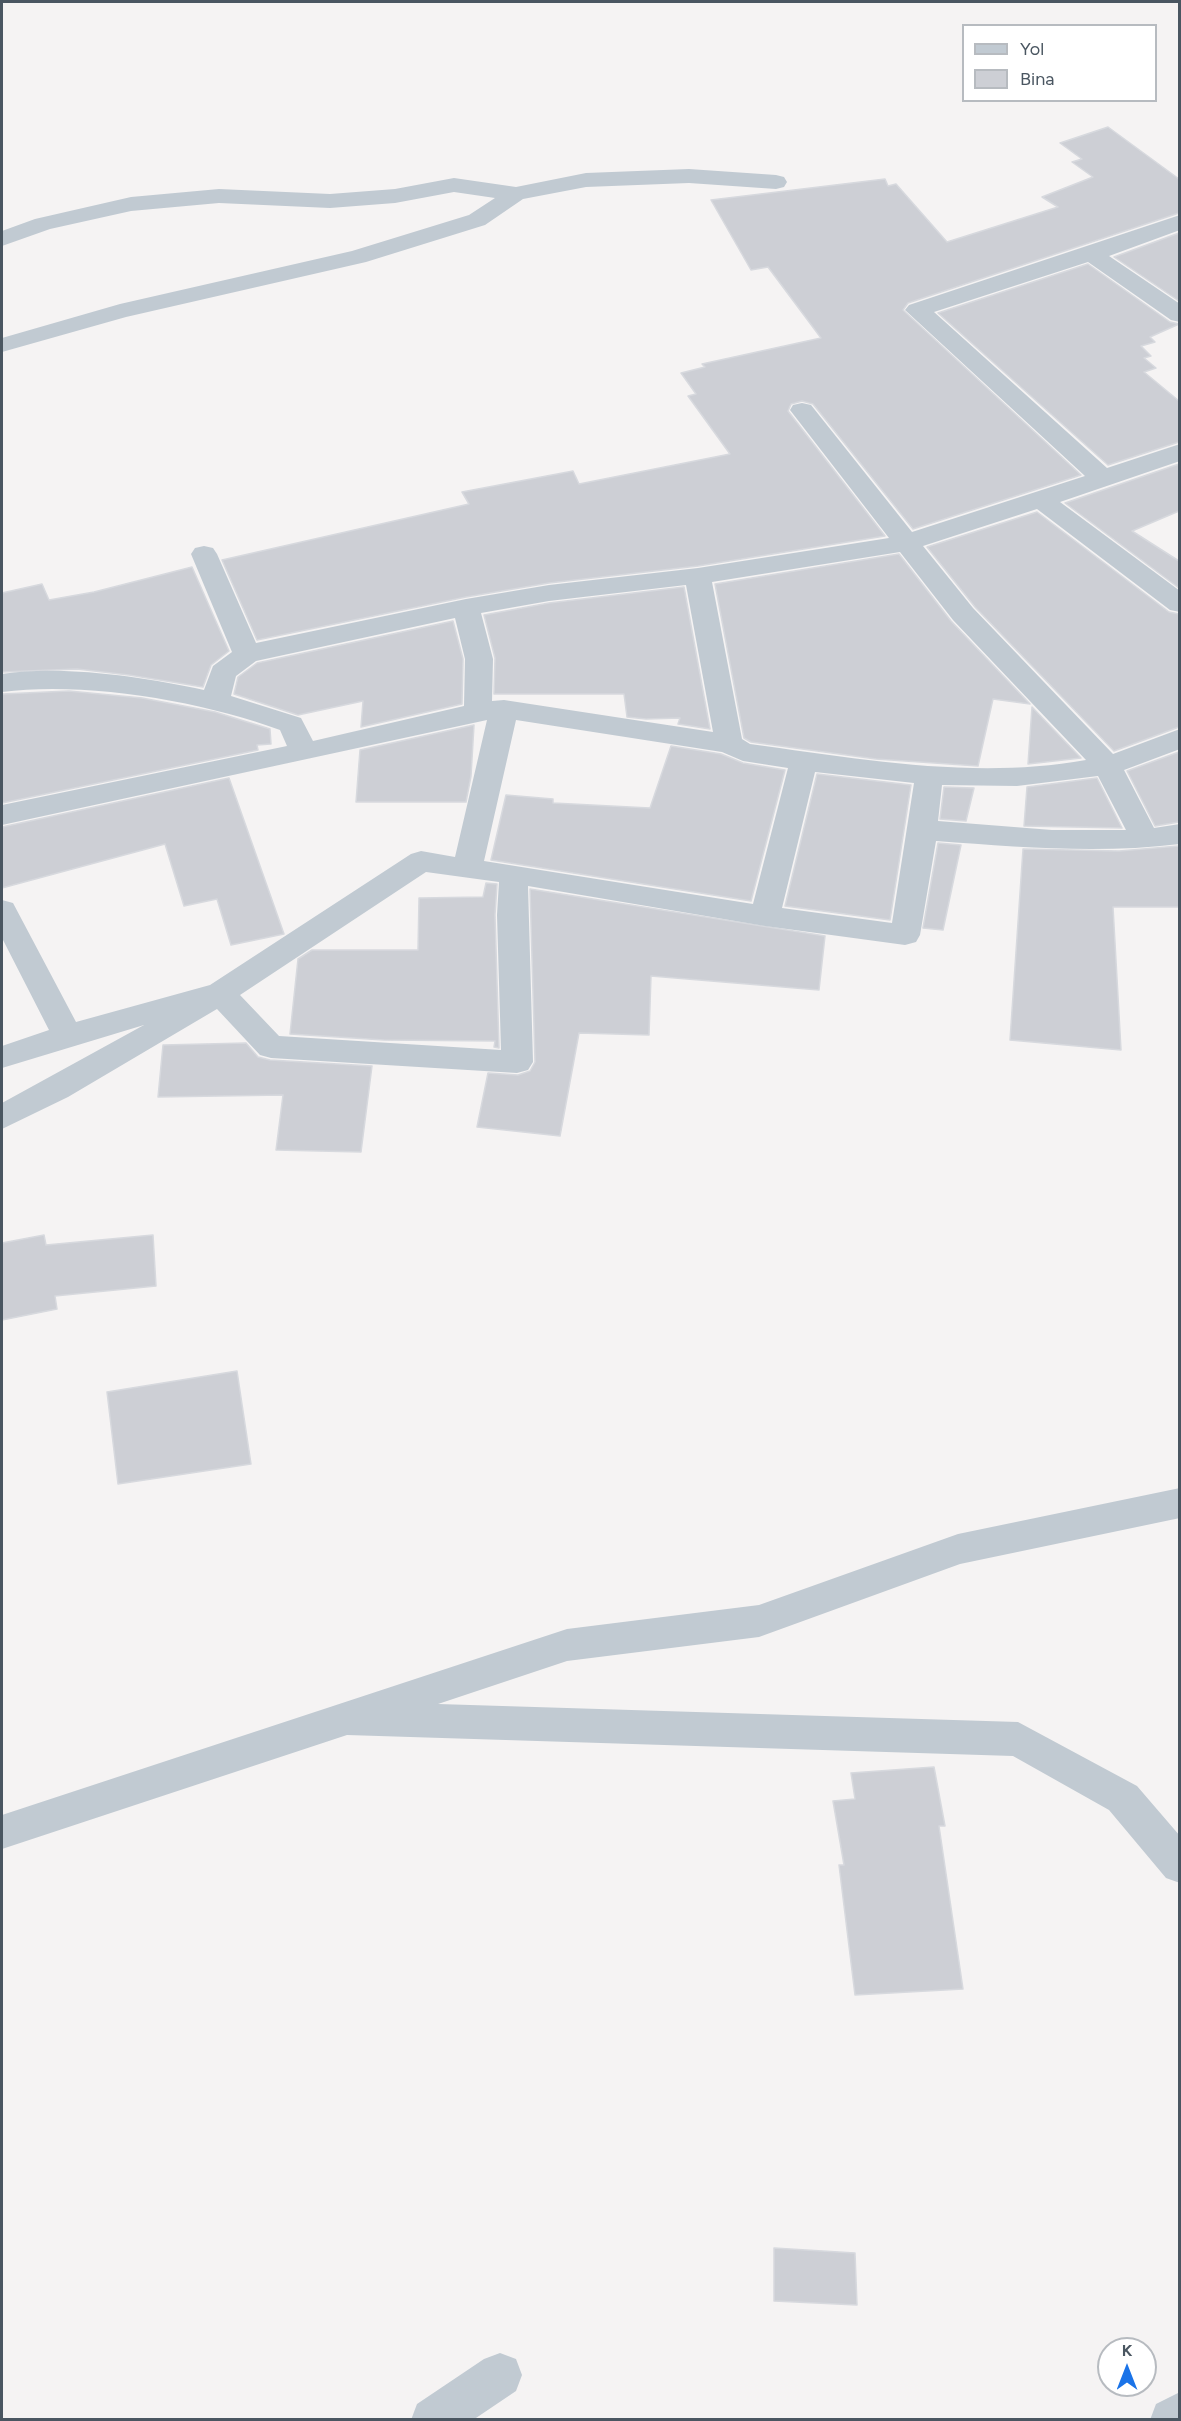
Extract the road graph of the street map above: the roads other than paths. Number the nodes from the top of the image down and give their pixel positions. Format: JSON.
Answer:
{"nodes":[{"id":1,"x":776,"y":182,"type":"dead end"},
{"id":2,"x":516,"y":194,"type":"junction"},
{"id":3,"x":1179,"y":222,"type":"edge"},
{"id":4,"x":2,"y":239,"type":"edge"},
{"id":5,"x":1091,"y":254,"type":"junction"},
{"id":6,"x":1179,"y":315,"type":"edge"},
{"id":7,"x":2,"y":345,"type":"edge"},
{"id":8,"x":802,"y":411,"type":"dead end"},
{"id":9,"x":1179,"y":452,"type":"edge"},
{"id":10,"x":1104,"y":479,"type":"junction"},
{"id":11,"x":1041,"y":500,"type":"junction"},
{"id":12,"x":905,"y":543,"type":"junction"},
{"id":13,"x":204,"y":554,"type":"dead end"},
{"id":14,"x":698,"y":576,"type":"junction"},
{"id":15,"x":1179,"y":604,"type":"edge"},
{"id":16,"x":466,"y":607,"type":"junction"},
{"id":17,"x":247,"y":654,"type":"junction"},
{"id":18,"x":2,"y":683,"type":"edge"},
{"id":19,"x":216,"y":699,"type":"junction"},
{"id":20,"x":491,"y":711,"type":"junction"},
{"id":21,"x":1179,"y":738,"type":"edge"},
{"id":22,"x":729,"y":744,"type":"junction"},
{"id":23,"x":304,"y":752,"type":"junction"},
{"id":24,"x":804,"y":760,"type":"junction"},
{"id":25,"x":1107,"y":765,"type":"junction"},
{"id":26,"x":929,"y":775,"type":"junction"},
{"id":27,"x":2,"y":815,"type":"edge"},
{"id":28,"x":923,"y":830,"type":"junction"},
{"id":29,"x":1179,"y":834,"type":"edge"},
{"id":30,"x":1145,"y":839,"type":"junction"},
{"id":31,"x":467,"y":868,"type":"junction"},
{"id":32,"x":514,"y":874,"type":"junction"},
{"id":33,"x":2,"y":910,"type":"edge"},
{"id":34,"x":765,"y":916,"type":"junction"},
{"id":35,"x":220,"y":993,"type":"junction"},
{"id":36,"x":67,"y":1036,"type":"junction"},
{"id":37,"x":2,"y":1057,"type":"edge"},
{"id":38,"x":2,"y":1117,"type":"edge"},
{"id":39,"x":1179,"y":1503,"type":"edge"},
{"id":40,"x":347,"y":1718,"type":"junction"},
{"id":41,"x":2,"y":1832,"type":"edge"},
{"id":42,"x":1179,"y":1865,"type":"edge"},
{"id":43,"x":500,"y":2374,"type":"dead end"},
{"id":44,"x":1179,"y":2414,"type":"edge"},
{"id":45,"x":433,"y":2420,"type":"edge"},
{"id":46,"x":1172,"y":2420,"type":"edge"}],
"edges":[{"from":1,"to":2,"type":"street"},
{"from":2,"to":4,"type":"street"},
{"from":2,"to":7,"type":"street"},
{"from":3,"to":5,"type":"street"},
{"from":5,"to":6,"type":"street"},
{"from":5,"to":10,"type":"street"},
{"from":8,"to":12,"type":"street"},
{"from":9,"to":10,"type":"street"},
{"from":10,"to":11,"type":"street"},
{"from":11,"to":12,"type":"street"},
{"from":11,"to":15,"type":"street"},
{"from":12,"to":14,"type":"street"},
{"from":12,"to":25,"type":"street"},
{"from":13,"to":17,"type":"street"},
{"from":14,"to":16,"type":"street"},
{"from":14,"to":22,"type":"street"},
{"from":16,"to":17,"type":"street"},
{"from":16,"to":20,"type":"street"},
{"from":17,"to":19,"type":"street"},
{"from":18,"to":19,"type":"street"},
{"from":19,"to":23,"type":"street"},
{"from":20,"to":22,"type":"street"},
{"from":20,"to":23,"type":"street"},
{"from":20,"to":31,"type":"street"},
{"from":21,"to":25,"type":"street"},
{"from":22,"to":24,"type":"street"},
{"from":23,"to":27,"type":"street"},
{"from":24,"to":26,"type":"street"},
{"from":24,"to":34,"type":"street"},
{"from":25,"to":26,"type":"street"},
{"from":25,"to":30,"type":"street"},
{"from":26,"to":28,"type":"street"},
{"from":28,"to":30,"type":"street"},
{"from":28,"to":34,"type":"street"},
{"from":29,"to":30,"type":"street"},
{"from":31,"to":32,"type":"street"},
{"from":31,"to":35,"type":"street"},
{"from":32,"to":34,"type":"street"},
{"from":32,"to":35,"type":"street"},
{"from":33,"to":36,"type":"street"},
{"from":35,"to":36,"type":"street"},
{"from":35,"to":38,"type":"street"},
{"from":36,"to":37,"type":"street"},
{"from":39,"to":40,"type":"street"},
{"from":40,"to":41,"type":"street"},
{"from":40,"to":42,"type":"street"},
{"from":43,"to":45,"type":"street"},
{"from":44,"to":46,"type":"street"}]}
